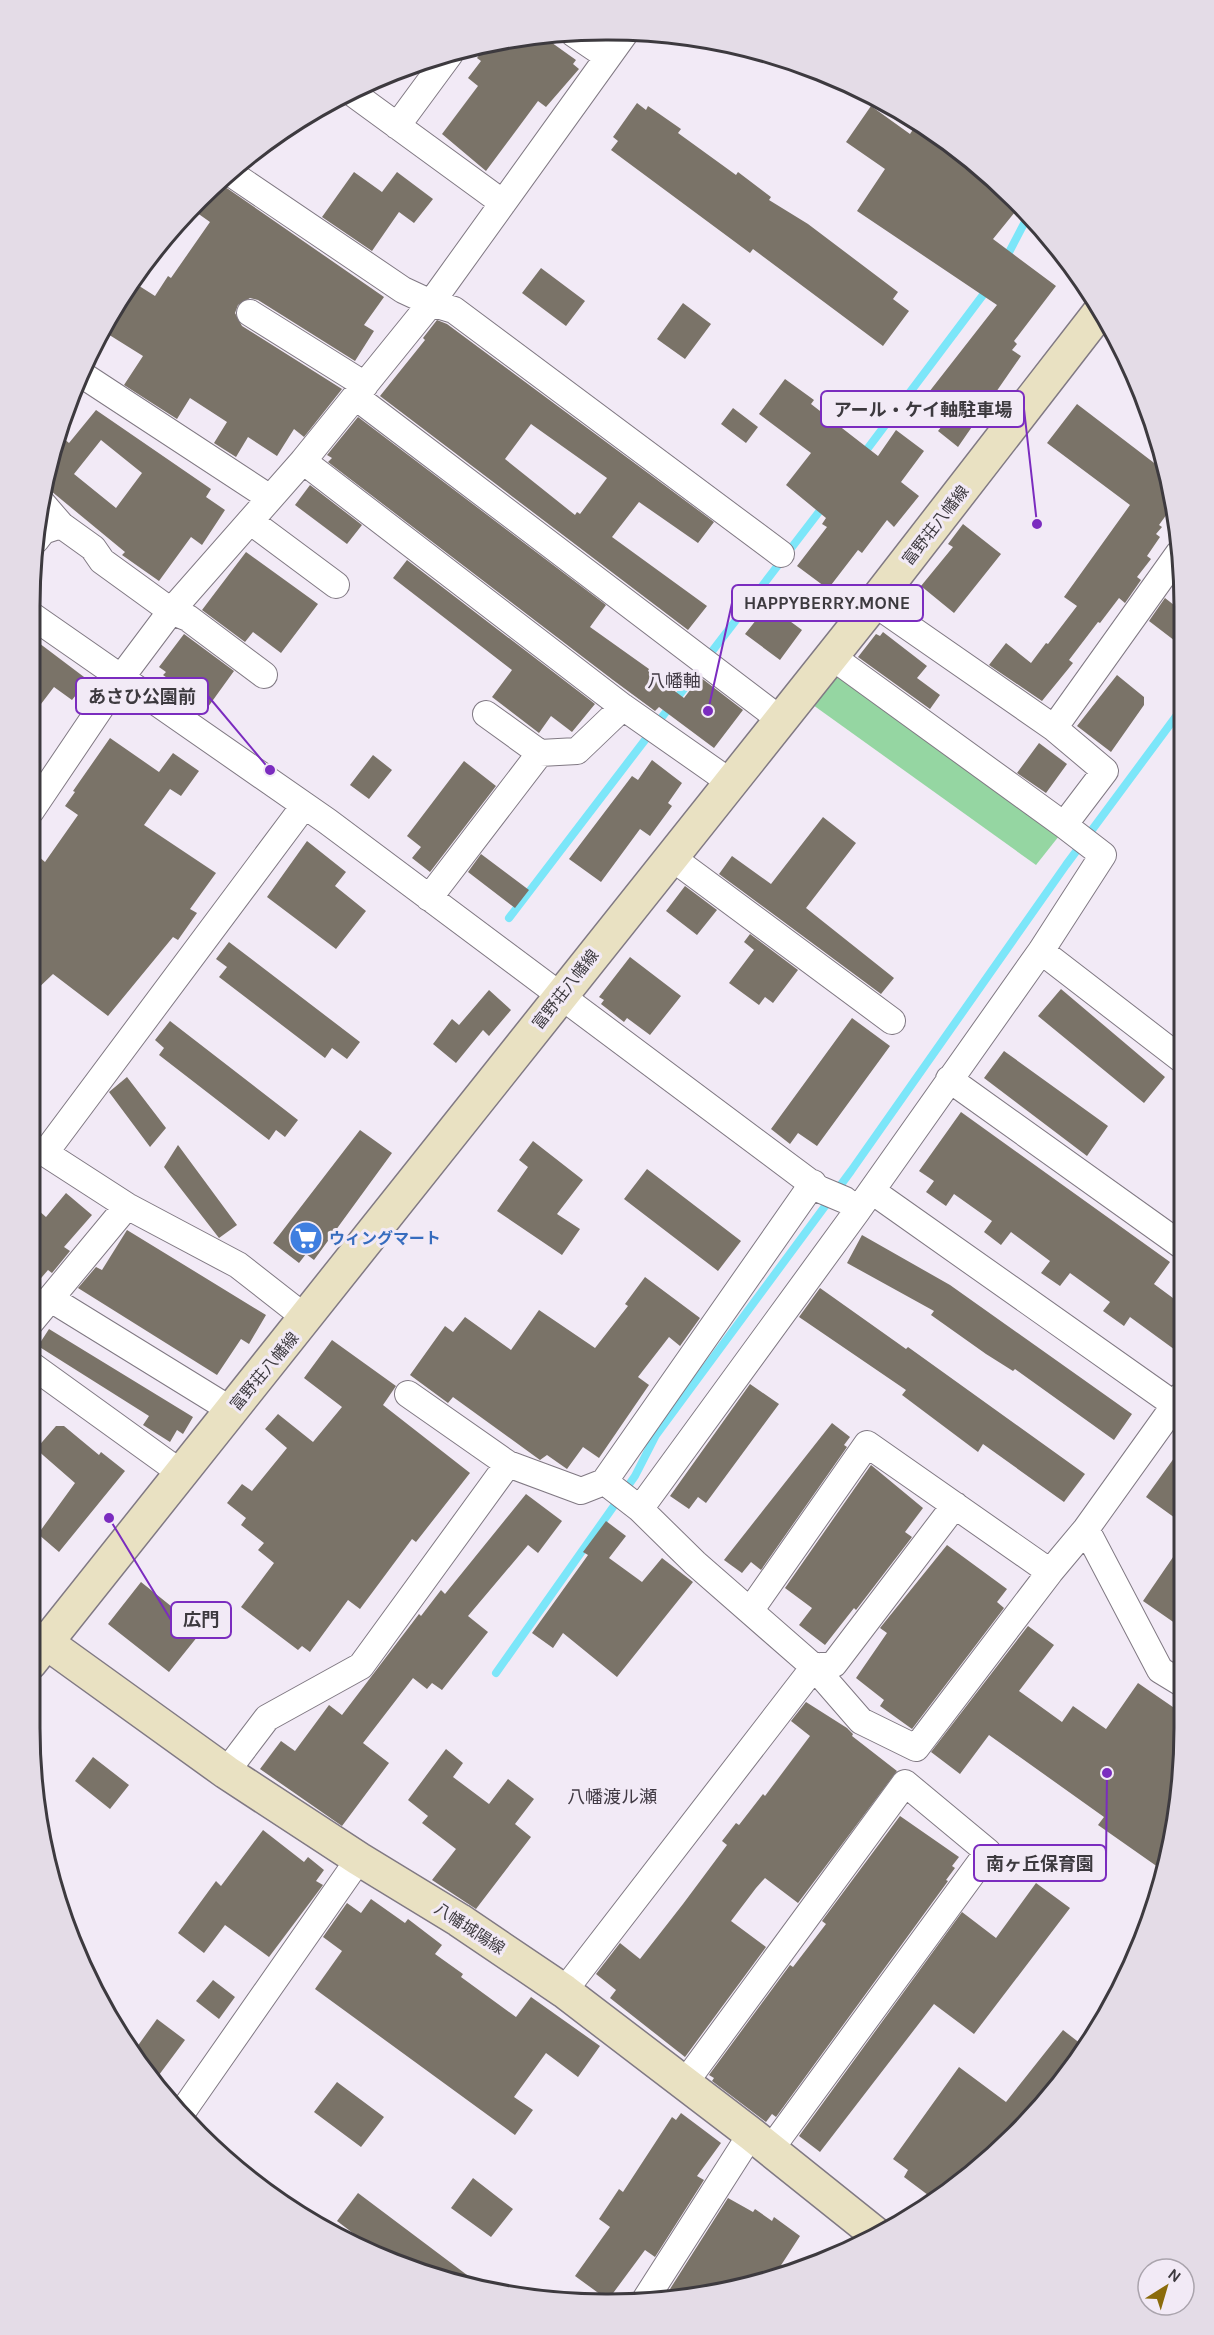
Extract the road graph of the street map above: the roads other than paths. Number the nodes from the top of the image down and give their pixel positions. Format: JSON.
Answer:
{"nodes":[{"id":1,"x":585,"y":41,"type":"edge"},
{"id":2,"x":620,"y":41,"type":"edge"},
{"id":3,"x":608,"y":57,"type":"junction"},
{"id":4,"x":441,"y":66,"type":"edge"},
{"id":5,"x":358,"y":98,"type":"edge"},
{"id":6,"x":397,"y":126,"type":"junction"},
{"id":7,"x":237,"y":178,"type":"edge"},
{"id":8,"x":503,"y":203,"type":"junction"},
{"id":9,"x":431,"y":303,"type":"junction"},
{"id":10,"x":250,"y":313,"type":"dead end"},
{"id":11,"x":1095,"y":318,"type":"edge"},
{"id":12,"x":89,"y":379,"type":"edge"},
{"id":13,"x":361,"y":391,"type":"junction"},
{"id":14,"x":303,"y":461,"type":"junction"},
{"id":15,"x":270,"y":498,"type":"junction"},
{"id":16,"x":49,"y":511,"type":"edge"},
{"id":17,"x":250,"y":521,"type":"junction"},
{"id":18,"x":61,"y":525,"type":"junction"},
{"id":19,"x":45,"y":530,"type":"edge"},
{"id":20,"x":781,"y":554,"type":"dead end"},
{"id":21,"x":1171,"y":564,"type":"edge"},
{"id":22,"x":336,"y":585,"type":"dead end"},
{"id":23,"x":874,"y":603,"type":"junction"},
{"id":24,"x":171,"y":611,"type":"junction"},
{"id":25,"x":40,"y":621,"type":"edge"},
{"id":26,"x":831,"y":657,"type":"junction"},
{"id":27,"x":264,"y":675,"type":"dead end"},
{"id":28,"x":120,"y":679,"type":"junction"},
{"id":29,"x":623,"y":707,"type":"junction"},
{"id":30,"x":486,"y":714,"type":"dead end"},
{"id":31,"x":781,"y":720,"type":"junction"},
{"id":32,"x":1054,"y":728,"type":"junction"},
{"id":33,"x":540,"y":753,"type":"junction"},
{"id":34,"x":730,"y":782,"type":"junction"},
{"id":35,"x":40,"y":798,"type":"edge"},
{"id":36,"x":304,"y":806,"type":"junction"},
{"id":37,"x":1078,"y":836,"type":"junction"},
{"id":38,"x":671,"y":857,"type":"junction"},
{"id":39,"x":429,"y":898,"type":"junction"},
{"id":40,"x":1041,"y":951,"type":"junction"},
{"id":41,"x":559,"y":997,"type":"junction"},
{"id":42,"x":892,"y":1021,"type":"dead end"},
{"id":43,"x":1174,"y":1054,"type":"edge"},
{"id":44,"x":949,"y":1079,"type":"junction"},
{"id":45,"x":40,"y":1158,"type":"edge"},
{"id":46,"x":40,"y":1162,"type":"edge"},
{"id":47,"x":816,"y":1186,"type":"junction"},
{"id":48,"x":858,"y":1201,"type":"junction"},
{"id":49,"x":127,"y":1206,"type":"junction"},
{"id":50,"x":1174,"y":1240,"type":"edge"},
{"id":51,"x":51,"y":1299,"type":"junction"},
{"id":52,"x":40,"y":1312,"type":"edge"},
{"id":53,"x":307,"y":1319,"type":"junction"},
{"id":54,"x":40,"y":1371,"type":"edge"},
{"id":55,"x":408,"y":1394,"type":"dead end"},
{"id":56,"x":1174,"y":1400,"type":"edge"},
{"id":57,"x":231,"y":1410,"type":"junction"},
{"id":58,"x":1174,"y":1410,"type":"edge"},
{"id":59,"x":508,"y":1464,"type":"junction"},
{"id":60,"x":181,"y":1473,"type":"junction"},
{"id":61,"x":620,"y":1494,"type":"junction"},
{"id":62,"x":955,"y":1506,"type":"junction"},
{"id":63,"x":1086,"y":1529,"type":"junction"},
{"id":64,"x":1050,"y":1572,"type":"junction"},
{"id":65,"x":750,"y":1611,"type":"junction"},
{"id":66,"x":40,"y":1640,"type":"edge"},
{"id":67,"x":40,"y":1648,"type":"edge"},
{"id":68,"x":814,"y":1667,"type":"junction"},
{"id":69,"x":1174,"y":1679,"type":"edge"},
{"id":70,"x":225,"y":1772,"type":"junction"},
{"id":71,"x":359,"y":1859,"type":"junction"},
{"id":72,"x":564,"y":1991,"type":"junction"},
{"id":73,"x":684,"y":2084,"type":"junction"},
{"id":74,"x":186,"y":2107,"type":"edge"},
{"id":75,"x":761,"y":2142,"type":"junction"},
{"id":76,"x":870,"y":2230,"type":"edge"},
{"id":77,"x":651,"y":2292,"type":"edge"}],
"edges":[{"from":1,"to":3,"type":"street"},
{"from":2,"to":3,"type":"street"},
{"from":3,"to":8,"type":"street"},
{"from":4,"to":6,"type":"street"},
{"from":5,"to":6,"type":"street"},
{"from":6,"to":8,"type":"street"},
{"from":7,"to":9,"type":"street"},
{"from":8,"to":9,"type":"street"},
{"from":9,"to":13,"type":"street"},
{"from":9,"to":20,"type":"street"},
{"from":10,"to":13,"type":"street"},
{"from":11,"to":23,"type":"main road","name":"富野荘八幡線"},
{"from":12,"to":15,"type":"street"},
{"from":13,"to":14,"type":"street"},
{"from":13,"to":31,"type":"street"},
{"from":14,"to":15,"type":"street"},
{"from":14,"to":29,"type":"street"},
{"from":15,"to":17,"type":"street"},
{"from":16,"to":18,"type":"street"},
{"from":17,"to":22,"type":"street"},
{"from":17,"to":24,"type":"street"},
{"from":18,"to":19,"type":"street"},
{"from":18,"to":24,"type":"street"},
{"from":21,"to":32,"type":"street"},
{"from":23,"to":26,"type":"main road","name":"富野荘八幡線"},
{"from":23,"to":32,"type":"street"},
{"from":24,"to":27,"type":"street"},
{"from":24,"to":28,"type":"street"},
{"from":25,"to":28,"type":"street"},
{"from":26,"to":31,"type":"main road","name":"富野荘八幡線"},
{"from":26,"to":37,"type":"street"},
{"from":28,"to":35,"type":"street"},
{"from":28,"to":36,"type":"street"},
{"from":29,"to":33,"type":"street"},
{"from":29,"to":34,"type":"street"},
{"from":30,"to":33,"type":"street"},
{"from":31,"to":34,"type":"main road","name":"富野荘八幡線"},
{"from":32,"to":37,"type":"street"},
{"from":33,"to":39,"type":"street"},
{"from":34,"to":38,"type":"main road","name":"富野荘八幡線"},
{"from":36,"to":39,"type":"street"},
{"from":36,"to":45,"type":"street"},
{"from":37,"to":40,"type":"street"},
{"from":38,"to":41,"type":"main road","name":"富野荘八幡線"},
{"from":38,"to":42,"type":"street"},
{"from":39,"to":41,"type":"street"},
{"from":40,"to":43,"type":"street"},
{"from":40,"to":44,"type":"street"},
{"from":41,"to":47,"type":"street"},
{"from":41,"to":53,"type":"main road","name":"富野荘八幡線"},
{"from":44,"to":48,"type":"street"},
{"from":44,"to":50,"type":"street"},
{"from":46,"to":49,"type":"street"},
{"from":47,"to":48,"type":"street"},
{"from":47,"to":61,"type":"street"},
{"from":48,"to":56,"type":"street"},
{"from":48,"to":61,"type":"street"},
{"from":49,"to":51,"type":"street"},
{"from":49,"to":53,"type":"street"},
{"from":51,"to":52,"type":"street"},
{"from":51,"to":57,"type":"street"},
{"from":53,"to":57,"type":"main road","name":"富野荘八幡線"},
{"from":54,"to":60,"type":"street"},
{"from":55,"to":59,"type":"street"},
{"from":57,"to":60,"type":"main road","name":"富野荘八幡線"},
{"from":58,"to":63,"type":"street"},
{"from":59,"to":61,"type":"street"},
{"from":59,"to":70,"type":"street"},
{"from":60,"to":66,"type":"main road","name":"富野荘八幡線"},
{"from":61,"to":65,"type":"street"},
{"from":62,"to":64,"type":"street"},
{"from":62,"to":65,"type":"street"},
{"from":62,"to":68,"type":"street"},
{"from":63,"to":64,"type":"street"},
{"from":63,"to":69,"type":"street"},
{"from":64,"to":68,"type":"street"},
{"from":65,"to":68,"type":"street"},
{"from":67,"to":70,"type":"main road","name":"八幡城陽線"},
{"from":68,"to":72,"type":"street"},
{"from":70,"to":71,"type":"main road","name":"八幡城陽線"},
{"from":71,"to":72,"type":"main road","name":"八幡城陽線"},
{"from":71,"to":74,"type":"street"},
{"from":72,"to":73,"type":"main road","name":"八幡城陽線"},
{"from":73,"to":75,"type":"main road","name":"八幡城陽線"},
{"from":73,"to":75,"type":"street"},
{"from":75,"to":76,"type":"main road","name":"八幡城陽線"},
{"from":75,"to":77,"type":"street"}]}
